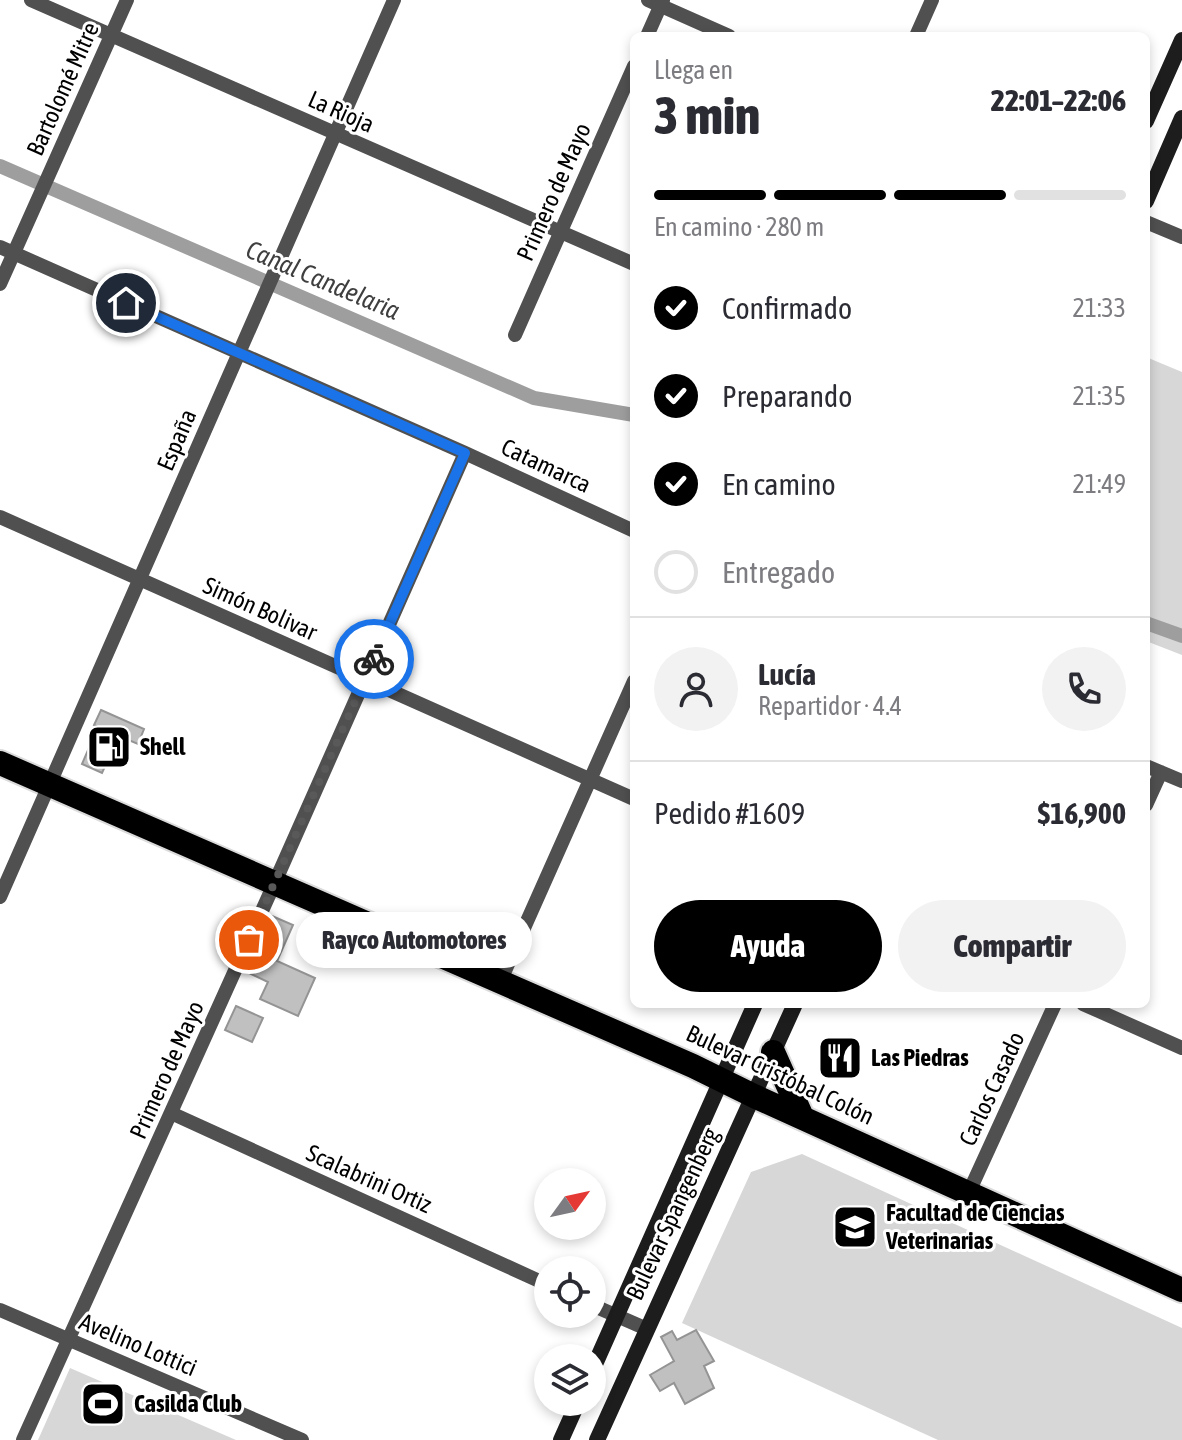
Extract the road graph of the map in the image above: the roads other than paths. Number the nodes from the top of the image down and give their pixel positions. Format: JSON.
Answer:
{"nodes":[{"id":1,"x":31,"y":0,"type":"edge"},
{"id":2,"x":127,"y":0,"type":"edge"},
{"id":3,"x":394,"y":0,"type":"edge"},
{"id":4,"x":932,"y":0,"type":"edge"},
{"id":5,"x":657,"y":2,"type":"edge"},
{"id":6,"x":648,"y":32,"type":"edge"},
{"id":7,"x":721,"y":32,"type":"edge"},
{"id":8,"x":918,"y":32,"type":"edge"},
{"id":9,"x":111,"y":35,"type":"junction"},
{"id":10,"x":1182,"y":40,"type":"edge"},
{"id":11,"x":630,"y":75,"type":"edge"},
{"id":12,"x":1150,"y":112,"type":"edge"},
{"id":13,"x":1182,"y":118,"type":"edge"},
{"id":14,"x":335,"y":133,"type":"junction"},
{"id":15,"x":1150,"y":192,"type":"edge"},
{"id":16,"x":1150,"y":224,"type":"edge"},
{"id":17,"x":561,"y":232,"type":"junction"},
{"id":18,"x":1182,"y":237,"type":"edge"},
{"id":19,"x":6,"y":250,"type":"edge"},
{"id":20,"x":630,"y":262,"type":"edge"},
{"id":21,"x":0,"y":284,"type":"edge"},
{"id":22,"x":515,"y":335,"type":"dead end"},
{"id":23,"x":239,"y":353,"type":"junction"},
{"id":24,"x":465,"y":453,"type":"junction"},
{"id":25,"x":0,"y":517,"type":"edge"},
{"id":26,"x":630,"y":529,"type":"edge"},
{"id":27,"x":141,"y":580,"type":"junction"},
{"id":28,"x":365,"y":680,"type":"junction"},
{"id":29,"x":630,"y":690,"type":"edge"},
{"id":30,"x":0,"y":763,"type":"edge"},
{"id":31,"x":1150,"y":768,"type":"edge"},
{"id":32,"x":1161,"y":772,"type":"junction"},
{"id":33,"x":591,"y":779,"type":"junction"},
{"id":34,"x":1182,"y":781,"type":"edge"},
{"id":35,"x":49,"y":785,"type":"junction"},
{"id":36,"x":1150,"y":796,"type":"edge"},
{"id":37,"x":630,"y":797,"type":"edge"},
{"id":38,"x":275,"y":882,"type":"junction"},
{"id":39,"x":0,"y":897,"type":"edge"},
{"id":40,"x":500,"y":982,"type":"junction"},
{"id":41,"x":753,"y":1008,"type":"edge"},
{"id":42,"x":793,"y":1008,"type":"edge"},
{"id":43,"x":1053,"y":1008,"type":"edge"},
{"id":44,"x":1092,"y":1008,"type":"edge"},
{"id":45,"x":1182,"y":1048,"type":"edge"},
{"id":46,"x":773,"y":1052,"type":"junction"},
{"id":47,"x":721,"y":1081,"type":"junction"},
{"id":48,"x":754,"y":1096,"type":"junction"},
{"id":49,"x":171,"y":1113,"type":"junction"},
{"id":50,"x":802,"y":1117,"type":"junction"},
{"id":51,"x":969,"y":1192,"type":"junction"},
{"id":52,"x":534,"y":1279,"type":"edge"},
{"id":53,"x":1182,"y":1290,"type":"edge"},
{"id":54,"x":0,"y":1310,"type":"edge"},
{"id":55,"x":606,"y":1311,"type":"edge"},
{"id":56,"x":617,"y":1316,"type":"junction"},
{"id":57,"x":647,"y":1329,"type":"junction"},
{"id":58,"x":69,"y":1340,"type":"junction"},
{"id":59,"x":604,"y":1344,"type":"edge"},
{"id":60,"x":572,"y":1416,"type":"edge"},
{"id":61,"x":23,"y":1440,"type":"edge"},
{"id":62,"x":302,"y":1440,"type":"edge"},
{"id":63,"x":561,"y":1440,"type":"edge"},
{"id":64,"x":597,"y":1440,"type":"edge"}],
"edges":[{"from":1,"to":9,"type":"street","name":"La Rioja"},
{"from":2,"to":9,"type":"street","name":"Bartolomé Mitre"},
{"from":3,"to":14,"type":"street","name":"España"},
{"from":4,"to":8,"type":"street"},
{"from":5,"to":6,"type":"street"},
{"from":5,"to":7,"type":"street"},
{"from":9,"to":14,"type":"street","name":"La Rioja"},
{"from":9,"to":19,"type":"street","name":"Bartolomé Mitre"},
{"from":10,"to":12,"type":"main road"},
{"from":11,"to":17,"type":"street","name":"Primero de Mayo"},
{"from":13,"to":15,"type":"main road"},
{"from":14,"to":17,"type":"street","name":"La Rioja"},
{"from":14,"to":23,"type":"street","name":"España"},
{"from":16,"to":18,"type":"street"},
{"from":17,"to":20,"type":"street","name":"La Rioja"},
{"from":17,"to":22,"type":"street","name":"Primero de Mayo"},
{"from":19,"to":21,"type":"street","name":"Bartolomé Mitre"},
{"from":19,"to":23,"type":"street","name":"Catamarca"},
{"from":23,"to":24,"type":"street","name":"Catamarca"},
{"from":23,"to":27,"type":"street","name":"España"},
{"from":24,"to":26,"type":"street","name":"Catamarca"},
{"from":24,"to":28,"type":"street","name":"Primero de Mayo"},
{"from":25,"to":27,"type":"street","name":"Simón Bolivar"},
{"from":27,"to":28,"type":"street","name":"Simón Bolivar"},
{"from":27,"to":35,"type":"street","name":"España"},
{"from":28,"to":33,"type":"street","name":"Simón Bolivar"},
{"from":28,"to":38,"type":"street","name":"Primero de Mayo"},
{"from":29,"to":33,"type":"street"},
{"from":30,"to":35,"type":"highway","name":"Bulevar Cristóbal Colón"},
{"from":31,"to":32,"type":"street"},
{"from":32,"to":34,"type":"street"},
{"from":32,"to":36,"type":"street"},
{"from":33,"to":37,"type":"street","name":"Simón Bolivar"},
{"from":33,"to":40,"type":"street"},
{"from":35,"to":38,"type":"highway","name":"Bulevar Cristóbal Colón"},
{"from":35,"to":39,"type":"street","name":"España"},
{"from":38,"to":40,"type":"highway","name":"Bulevar Cristóbal Colón"},
{"from":38,"to":49,"type":"street","name":"Primero de Mayo"},
{"from":40,"to":47,"type":"highway","name":"Bulevar Cristóbal Colón"},
{"from":41,"to":47,"type":"main road","name":"Bulevar Spangenberg"},
{"from":42,"to":46,"type":"main road","name":"Bulevar Spangenberg"},
{"from":43,"to":51,"type":"street","name":"Carlos Casado"},
{"from":44,"to":45,"type":"street"},
{"from":46,"to":48,"type":"main road","name":"Bulevar Spangenberg"},
{"from":46,"to":50,"type":"highway"},
{"from":47,"to":48,"type":"highway","name":"Bulevar Cristóbal Colón"},
{"from":47,"to":56,"type":"main road","name":"Bulevar Spangenberg"},
{"from":48,"to":50,"type":"highway","name":"Bulevar Cristóbal Colón"},
{"from":48,"to":57,"type":"main road","name":"Bulevar Spangenberg"},
{"from":49,"to":52,"type":"street","name":"Scalabrini Ortiz"},
{"from":49,"to":58,"type":"street","name":"Primero de Mayo"},
{"from":50,"to":51,"type":"highway","name":"Bulevar Cristóbal Colón"},
{"from":51,"to":53,"type":"highway","name":"Bulevar Cristóbal Colón"},
{"from":54,"to":58,"type":"street","name":"Avelino Lottici"},
{"from":55,"to":56,"type":"street"},
{"from":56,"to":57,"type":"street"},
{"from":56,"to":59,"type":"main road","name":"Bulevar Spangenberg"},
{"from":57,"to":64,"type":"main road","name":"Bulevar Spangenberg"},
{"from":58,"to":61,"type":"street","name":"Primero de Mayo"},
{"from":58,"to":62,"type":"street","name":"Avelino Lottici"},
{"from":60,"to":63,"type":"main road"}]}
